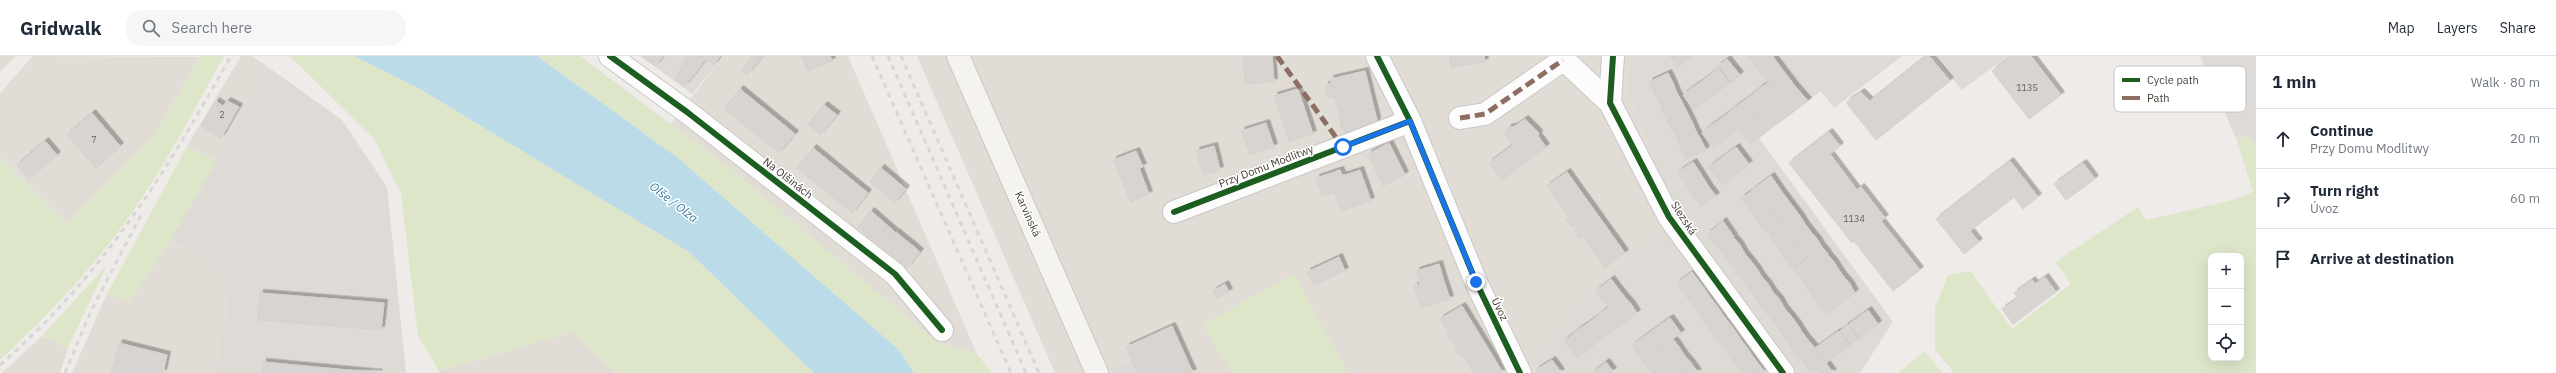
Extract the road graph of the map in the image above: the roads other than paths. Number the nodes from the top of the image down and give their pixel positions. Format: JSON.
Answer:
{"nodes":[{"id":1,"x":610,"y":56,"type":"edge"},
{"id":2,"x":958,"y":56,"type":"edge"},
{"id":3,"x":1377,"y":56,"type":"edge"},
{"id":4,"x":1613,"y":56,"type":"edge"},
{"id":5,"x":1562,"y":58,"type":"edge"},
{"id":6,"x":1610,"y":103,"type":"junction"},
{"id":7,"x":1460,"y":118,"type":"dead end"},
{"id":8,"x":1410,"y":121,"type":"junction"},
{"id":9,"x":1174,"y":212,"type":"dead end"},
{"id":10,"x":942,"y":330,"type":"dead end"},
{"id":11,"x":1097,"y":373,"type":"edge"},
{"id":12,"x":1520,"y":373,"type":"edge"},
{"id":13,"x":1783,"y":373,"type":"edge"}],
"edges":[{"from":1,"to":10,"type":"street","name":"Na Olšinách"},
{"from":2,"to":11,"type":"main road","name":"Karvinská"},
{"from":3,"to":8,"type":"street","name":"Úvoz"},
{"from":4,"to":6,"type":"street"},
{"from":5,"to":6,"type":"street"},
{"from":5,"to":7,"type":"street"},
{"from":6,"to":13,"type":"street","name":"Slezská"},
{"from":8,"to":9,"type":"street","name":"Przy Domu Modlitwy"},
{"from":8,"to":12,"type":"street","name":"Úvoz"}]}
